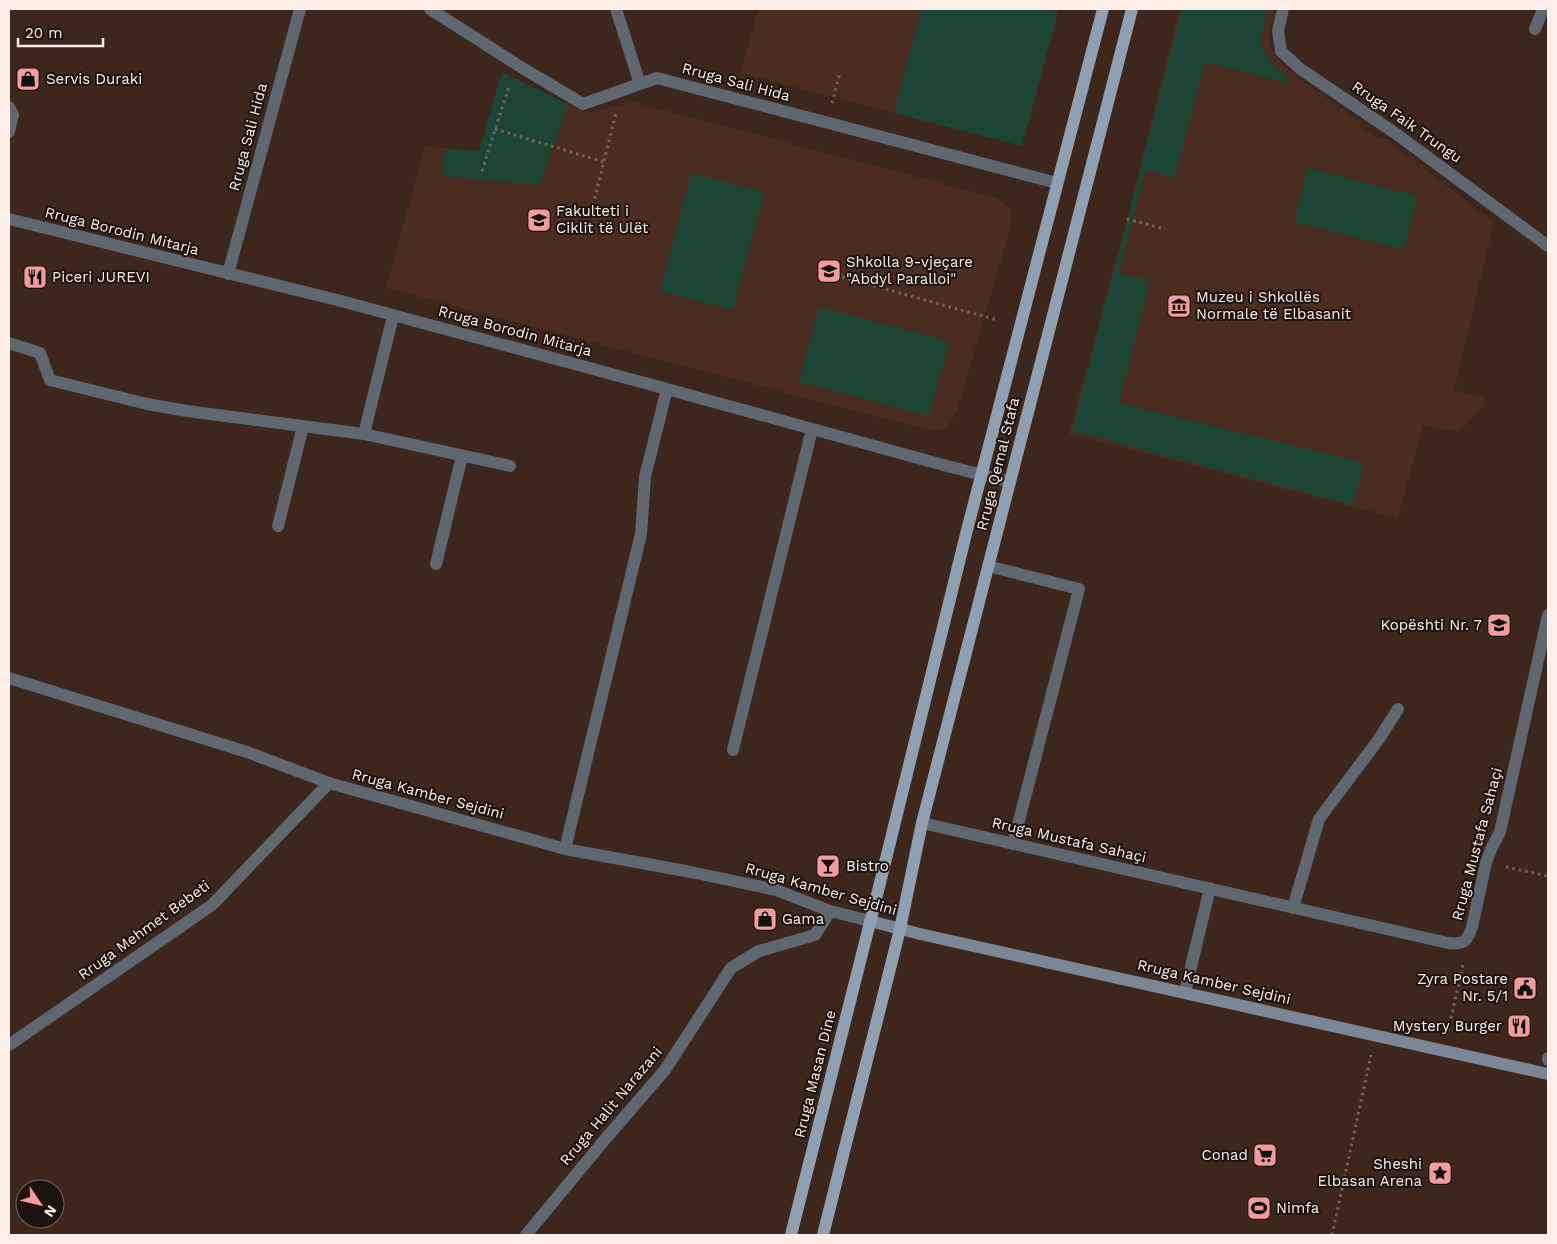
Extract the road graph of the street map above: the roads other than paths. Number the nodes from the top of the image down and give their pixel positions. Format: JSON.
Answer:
{"nodes":[{"id":1,"x":300,"y":9,"type":"edge"},
{"id":2,"x":430,"y":9,"type":"edge"},
{"id":3,"x":616,"y":9,"type":"edge"},
{"id":4,"x":1103,"y":9,"type":"edge"},
{"id":5,"x":1132,"y":9,"type":"edge"},
{"id":6,"x":1283,"y":9,"type":"edge"},
{"id":7,"x":1543,"y":9,"type":"edge"},
{"id":8,"x":1535,"y":29,"type":"dead end"},
{"id":9,"x":640,"y":84,"type":"junction"},
{"id":10,"x":9,"y":107,"type":"edge"},
{"id":11,"x":9,"y":132,"type":"edge"},
{"id":12,"x":1057,"y":183,"type":"junction"},
{"id":13,"x":9,"y":220,"type":"edge"},
{"id":14,"x":1548,"y":246,"type":"edge"},
{"id":15,"x":228,"y":274,"type":"junction"},
{"id":16,"x":393,"y":316,"type":"junction"},
{"id":17,"x":9,"y":343,"type":"edge"},
{"id":18,"x":667,"y":389,"type":"junction"},
{"id":19,"x":303,"y":426,"type":"junction"},
{"id":20,"x":812,"y":429,"type":"junction"},
{"id":21,"x":364,"y":434,"type":"junction"},
{"id":22,"x":462,"y":456,"type":"junction"},
{"id":23,"x":510,"y":466,"type":"dead end"},
{"id":24,"x":981,"y":474,"type":"junction"},
{"id":25,"x":1010,"y":482,"type":"junction"},
{"id":26,"x":278,"y":526,"type":"dead end"},
{"id":27,"x":436,"y":564,"type":"dead end"},
{"id":28,"x":988,"y":566,"type":"junction"},
{"id":29,"x":1548,"y":615,"type":"edge"},
{"id":30,"x":9,"y":678,"type":"edge"},
{"id":31,"x":1398,"y":709,"type":"dead end"},
{"id":32,"x":733,"y":750,"type":"dead end"},
{"id":33,"x":329,"y":783,"type":"junction"},
{"id":34,"x":922,"y":823,"type":"junction"},
{"id":35,"x":1013,"y":844,"type":"junction"},
{"id":36,"x":566,"y":849,"type":"junction"},
{"id":37,"x":1210,"y":888,"type":"junction"},
{"id":38,"x":1292,"y":908,"type":"junction"},
{"id":39,"x":830,"y":911,"type":"junction"},
{"id":40,"x":870,"y":921,"type":"junction"},
{"id":41,"x":900,"y":929,"type":"junction"},
{"id":42,"x":1185,"y":992,"type":"junction"},
{"id":43,"x":9,"y":1045,"type":"edge"},
{"id":44,"x":1548,"y":1074,"type":"edge"},
{"id":45,"x":526,"y":1235,"type":"edge"},
{"id":46,"x":791,"y":1235,"type":"edge"},
{"id":47,"x":823,"y":1235,"type":"edge"}],
"edges":[{"from":1,"to":15,"type":"street","name":"Rruga Sali Hida"},
{"from":2,"to":9,"type":"street","name":"Rruga Sali Hida"},
{"from":3,"to":9,"type":"street"},
{"from":4,"to":12,"type":"main road","name":"Rruga Qemal Stafa"},
{"from":5,"to":25,"type":"main road","name":"Rruga Qemal Stafa"},
{"from":6,"to":14,"type":"street","name":"Rruga Faik Trungu"},
{"from":7,"to":8,"type":"street"},
{"from":9,"to":12,"type":"street","name":"Rruga Sali Hida"},
{"from":10,"to":11,"type":"street"},
{"from":12,"to":24,"type":"main road","name":"Rruga Qemal Stafa"},
{"from":13,"to":15,"type":"street","name":"Rruga Borodin Mitarja"},
{"from":15,"to":16,"type":"street","name":"Rruga Borodin Mitarja"},
{"from":16,"to":18,"type":"street","name":"Rruga Borodin Mitarja"},
{"from":16,"to":21,"type":"street"},
{"from":17,"to":19,"type":"street"},
{"from":18,"to":20,"type":"street","name":"Rruga Borodin Mitarja"},
{"from":18,"to":36,"type":"street"},
{"from":19,"to":21,"type":"street"},
{"from":19,"to":26,"type":"street"},
{"from":20,"to":24,"type":"street","name":"Rruga Borodin Mitarja"},
{"from":20,"to":32,"type":"street"},
{"from":21,"to":22,"type":"street"},
{"from":22,"to":23,"type":"street"},
{"from":22,"to":27,"type":"street"},
{"from":24,"to":25,"type":"street","name":"Rruga Borodin Mitarja"},
{"from":24,"to":40,"type":"main road","name":"Rruga Qemal Stafa"},
{"from":25,"to":28,"type":"main road","name":"Rruga Qemal Stafa"},
{"from":28,"to":34,"type":"main road","name":"Rruga Qemal Stafa"},
{"from":28,"to":35,"type":"street"},
{"from":29,"to":38,"type":"street","name":"Rruga Mustafa Sahaçi"},
{"from":30,"to":33,"type":"street","name":"Rruga Kamber Sejdini"},
{"from":31,"to":38,"type":"street"},
{"from":33,"to":36,"type":"street","name":"Rruga Kamber Sejdini"},
{"from":33,"to":43,"type":"street","name":"Rruga Mehmet Bebeti"},
{"from":34,"to":35,"type":"street","name":"Rruga Mustafa Sahaçi"},
{"from":34,"to":41,"type":"main road","name":"Rruga Qemal Stafa"},
{"from":35,"to":37,"type":"street","name":"Rruga Mustafa Sahaçi"},
{"from":36,"to":39,"type":"street","name":"Rruga Kamber Sejdini"},
{"from":37,"to":38,"type":"street","name":"Rruga Mustafa Sahaçi"},
{"from":37,"to":42,"type":"street"},
{"from":39,"to":40,"type":"street","name":"Rruga Kamber Sejdini"},
{"from":39,"to":45,"type":"street","name":"Rruga Halit Narazani"},
{"from":40,"to":41,"type":"main road","name":"Rruga Kamber Sejdini"},
{"from":40,"to":46,"type":"main road","name":"Rruga Masan Dine"},
{"from":41,"to":42,"type":"main road","name":"Rruga Kamber Sejdini"},
{"from":41,"to":47,"type":"main road"},
{"from":42,"to":44,"type":"main road","name":"Rruga Kamber Sejdini"}]}
